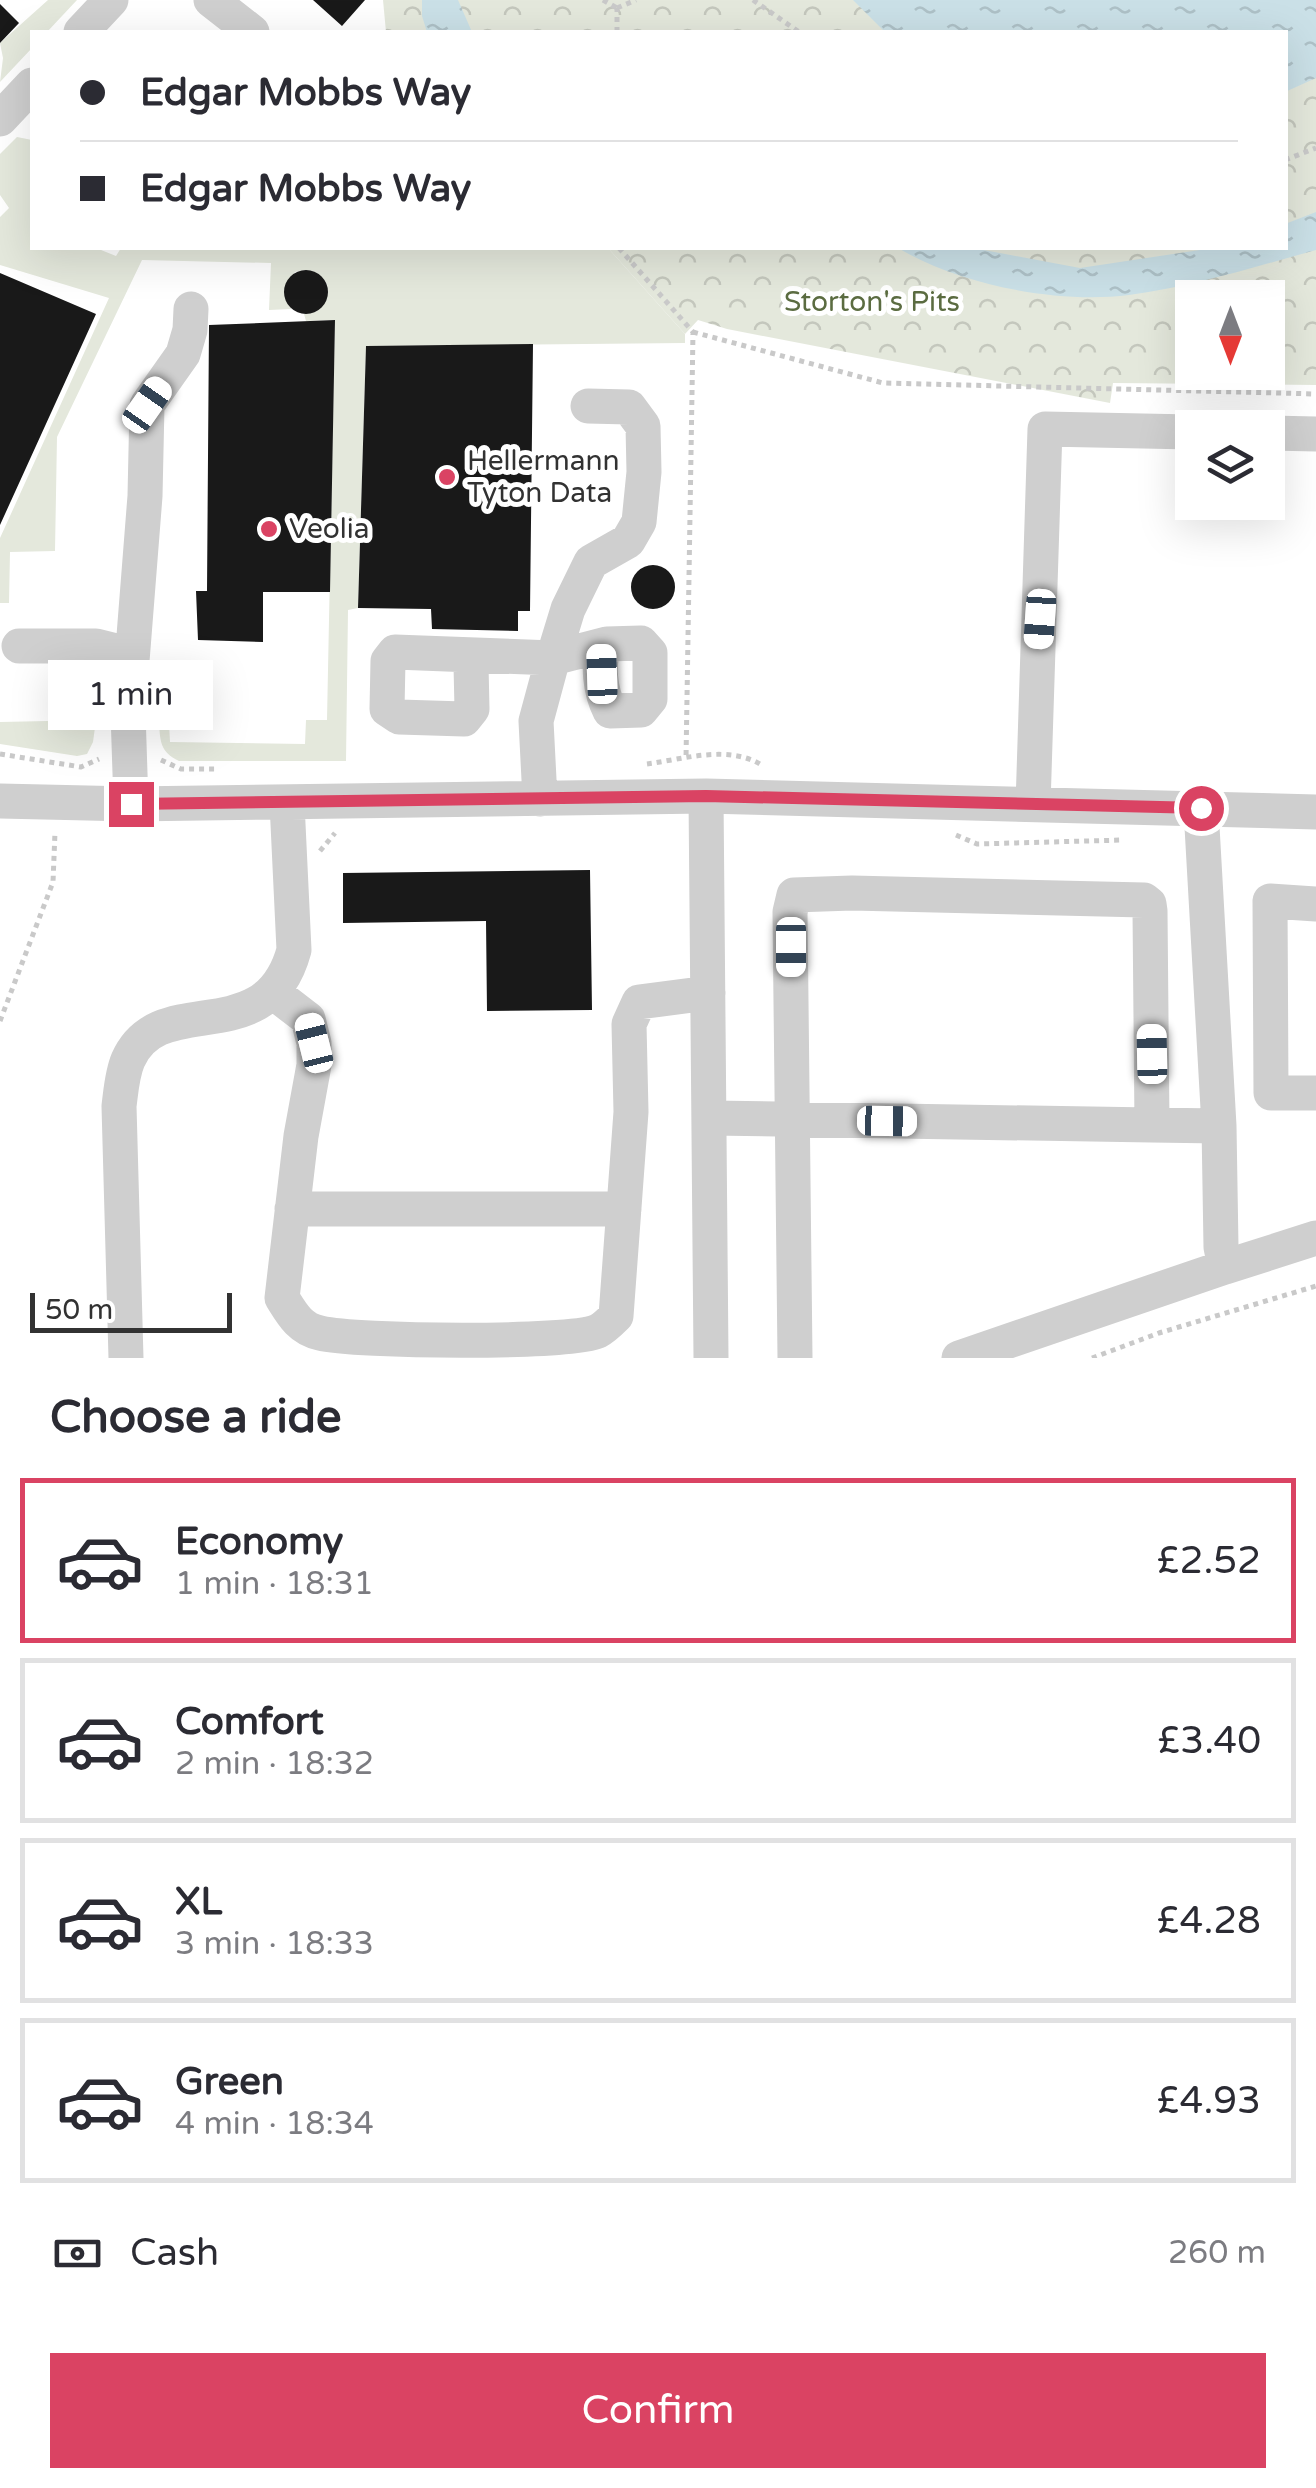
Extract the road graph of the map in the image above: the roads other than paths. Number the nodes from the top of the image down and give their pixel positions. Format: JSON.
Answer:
{"nodes":[{"id":1,"x":112,"y":0,"type":"edge"},
{"id":2,"x":211,"y":0,"type":"edge"},
{"id":3,"x":83,"y":30,"type":"edge"},
{"id":4,"x":249,"y":30,"type":"edge"},
{"id":5,"x":30,"y":92,"type":"edge"},
{"id":6,"x":0,"y":119,"type":"edge"},
{"id":7,"x":190,"y":309,"type":"dead end"},
{"id":8,"x":588,"y":406,"type":"dead end"},
{"id":9,"x":1175,"y":432,"type":"edge"},
{"id":10,"x":1285,"y":433,"type":"edge"},
{"id":11,"x":1316,"y":434,"type":"edge"},
{"id":12,"x":607,"y":644,"type":"dead end"},
{"id":13,"x":18,"y":646,"type":"dead end"},
{"id":14,"x":132,"y":655,"type":"junction"},
{"id":15,"x":467,"y":656,"type":"dead end"},
{"id":16,"x":553,"y":658,"type":"junction"},
{"id":17,"x":706,"y":796,"type":"junction"},
{"id":18,"x":540,"y":798,"type":"junction"},
{"id":19,"x":0,"y":802,"type":"edge"},
{"id":20,"x":288,"y":803,"type":"junction"},
{"id":21,"x":131,"y":804,"type":"junction"},
{"id":22,"x":1033,"y":806,"type":"junction"},
{"id":23,"x":1201,"y":808,"type":"junction"},
{"id":24,"x":1316,"y":812,"type":"edge"},
{"id":25,"x":1316,"y":904,"type":"edge"},
{"id":26,"x":273,"y":992,"type":"junction"},
{"id":27,"x":708,"y":993,"type":"junction"},
{"id":28,"x":1316,"y":1093,"type":"edge"},
{"id":29,"x":710,"y":1118,"type":"junction"},
{"id":30,"x":792,"y":1119,"type":"junction"},
{"id":31,"x":1152,"y":1125,"type":"junction"},
{"id":32,"x":1219,"y":1126,"type":"junction"},
{"id":33,"x":292,"y":1209,"type":"junction"},
{"id":34,"x":624,"y":1209,"type":"junction"},
{"id":35,"x":1316,"y":1238,"type":"edge"},
{"id":36,"x":1225,"y":1267,"type":"junction"},
{"id":37,"x":126,"y":1358,"type":"edge"},
{"id":38,"x":710,"y":1358,"type":"edge"},
{"id":39,"x":795,"y":1358,"type":"edge"},
{"id":40,"x":959,"y":1358,"type":"edge"}],
"edges":[{"from":1,"to":3,"type":"street"},
{"from":2,"to":4,"type":"street"},
{"from":5,"to":6,"type":"street"},
{"from":7,"to":14,"type":"street"},
{"from":8,"to":16,"type":"street"},
{"from":9,"to":22,"type":"street"},
{"from":10,"to":11,"type":"street"},
{"from":12,"to":16,"type":"street"},
{"from":13,"to":14,"type":"street"},
{"from":14,"to":21,"type":"street"},
{"from":15,"to":16,"type":"street"},
{"from":16,"to":18,"type":"street"},
{"from":17,"to":18,"type":"street"},
{"from":17,"to":22,"type":"street"},
{"from":17,"to":27,"type":"street"},
{"from":18,"to":20,"type":"street"},
{"from":19,"to":21,"type":"street"},
{"from":20,"to":21,"type":"street"},
{"from":20,"to":26,"type":"street"},
{"from":22,"to":23,"type":"street"},
{"from":23,"to":24,"type":"street"},
{"from":23,"to":32,"type":"street"},
{"from":25,"to":28,"type":"street"},
{"from":26,"to":33,"type":"street"},
{"from":26,"to":37,"type":"street"},
{"from":27,"to":29,"type":"street"},
{"from":27,"to":34,"type":"street"},
{"from":29,"to":30,"type":"street"},
{"from":29,"to":38,"type":"street"},
{"from":30,"to":31,"type":"street"},
{"from":30,"to":31,"type":"street"},
{"from":30,"to":39,"type":"street"},
{"from":31,"to":32,"type":"street"},
{"from":32,"to":36,"type":"street"},
{"from":33,"to":34,"type":"street"},
{"from":33,"to":34,"type":"street"},
{"from":35,"to":36,"type":"street"},
{"from":36,"to":40,"type":"street"}]}
